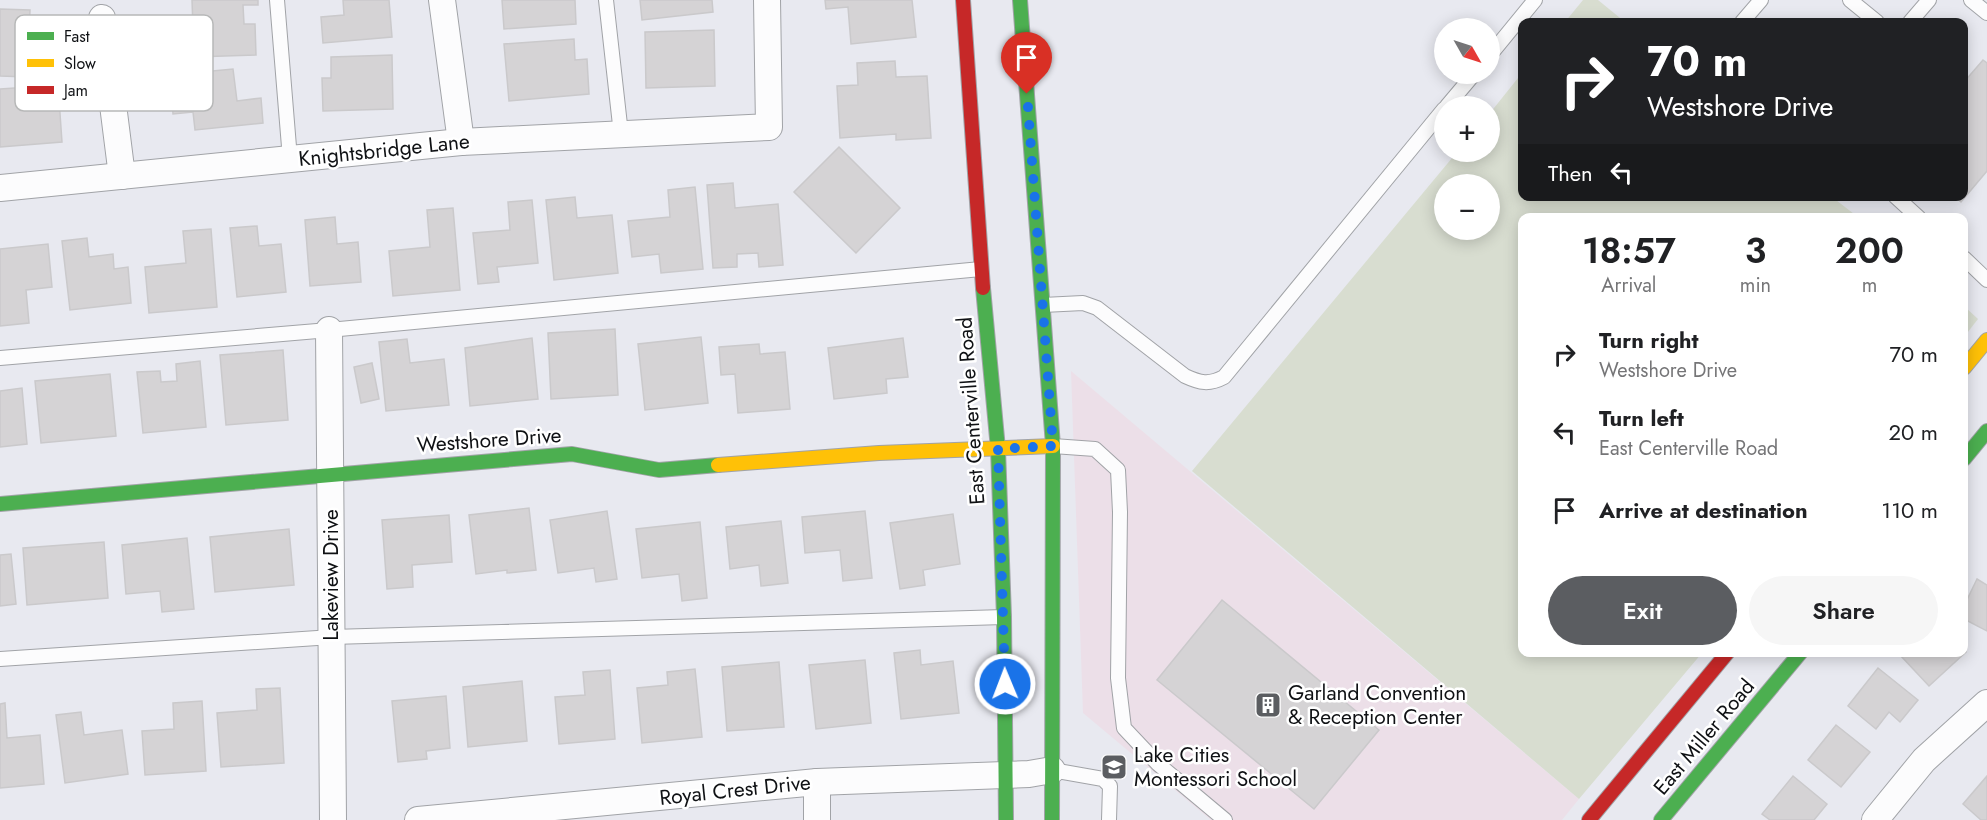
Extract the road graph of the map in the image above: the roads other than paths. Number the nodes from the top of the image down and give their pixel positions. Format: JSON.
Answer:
{"nodes":[{"id":1,"x":277,"y":0,"type":"edge"},
{"id":2,"x":442,"y":0,"type":"edge"},
{"id":3,"x":606,"y":0,"type":"edge"},
{"id":4,"x":767,"y":0,"type":"edge"},
{"id":5,"x":963,"y":0,"type":"edge"},
{"id":6,"x":1020,"y":0,"type":"edge"},
{"id":7,"x":1534,"y":0,"type":"edge"},
{"id":8,"x":1761,"y":0,"type":"edge"},
{"id":9,"x":1850,"y":0,"type":"edge"},
{"id":10,"x":1929,"y":0,"type":"edge"},
{"id":11,"x":1971,"y":0,"type":"edge"},
{"id":12,"x":1987,"y":13,"type":"edge"},
{"id":13,"x":1520,"y":18,"type":"edge"},
{"id":14,"x":1745,"y":18,"type":"edge"},
{"id":15,"x":1872,"y":18,"type":"edge"},
{"id":16,"x":1913,"y":18,"type":"edge"},
{"id":17,"x":1518,"y":20,"type":"edge"},
{"id":18,"x":1500,"y":42,"type":"edge"},
{"id":19,"x":1466,"y":84,"type":"edge"},
{"id":20,"x":1456,"y":96,"type":"edge"},
{"id":21,"x":114,"y":111,"type":"edge"},
{"id":22,"x":1434,"y":123,"type":"edge"},
{"id":23,"x":621,"y":134,"type":"junction"},
{"id":24,"x":461,"y":142,"type":"junction"},
{"id":25,"x":290,"y":159,"type":"junction"},
{"id":26,"x":122,"y":176,"type":"junction"},
{"id":27,"x":0,"y":188,"type":"edge"},
{"id":28,"x":1900,"y":201,"type":"edge"},
{"id":29,"x":1914,"y":213,"type":"edge"},
{"id":30,"x":1968,"y":262,"type":"edge"},
{"id":31,"x":981,"y":269,"type":"junction"},
{"id":32,"x":1987,"y":280,"type":"edge"},
{"id":33,"x":1043,"y":305,"type":"junction"},
{"id":34,"x":329,"y":330,"type":"junction"},
{"id":35,"x":1987,"y":340,"type":"edge"},
{"id":36,"x":0,"y":358,"type":"edge"},
{"id":37,"x":1968,"y":363,"type":"edge"},
{"id":38,"x":1987,"y":431,"type":"edge"},
{"id":39,"x":1053,"y":446,"type":"junction"},
{"id":40,"x":998,"y":449,"type":"junction"},
{"id":41,"x":1968,"y":454,"type":"edge"},
{"id":42,"x":331,"y":474,"type":"junction"},
{"id":43,"x":0,"y":504,"type":"edge"},
{"id":44,"x":1004,"y":617,"type":"junction"},
{"id":45,"x":332,"y":637,"type":"junction"},
{"id":46,"x":1724,"y":657,"type":"edge"},
{"id":47,"x":1797,"y":657,"type":"edge"},
{"id":48,"x":0,"y":659,"type":"edge"},
{"id":49,"x":1987,"y":703,"type":"edge"},
{"id":50,"x":1052,"y":770,"type":"junction"},
{"id":51,"x":1007,"y":775,"type":"junction"},
{"id":52,"x":817,"y":782,"type":"junction"},
{"id":53,"x":333,"y":820,"type":"edge"},
{"id":54,"x":418,"y":820,"type":"edge"},
{"id":55,"x":817,"y":820,"type":"edge"},
{"id":56,"x":1006,"y":820,"type":"edge"},
{"id":57,"x":1052,"y":820,"type":"edge"},
{"id":58,"x":1109,"y":820,"type":"edge"},
{"id":59,"x":1225,"y":820,"type":"edge"},
{"id":60,"x":1589,"y":820,"type":"edge"},
{"id":61,"x":1661,"y":820,"type":"edge"},
{"id":62,"x":1875,"y":820,"type":"edge"}],
"edges":[{"from":1,"to":25,"type":"lane"},
{"from":2,"to":24,"type":"street"},
{"from":3,"to":23,"type":"lane"},
{"from":4,"to":23,"type":"street","name":"Knightsbridge Lane"},
{"from":5,"to":31,"type":"main road","name":"East Centerville Road"},
{"from":6,"to":33,"type":"main road"},
{"from":7,"to":13,"type":"lane"},
{"from":8,"to":14,"type":"lane"},
{"from":9,"to":15,"type":"lane"},
{"from":10,"to":16,"type":"lane"},
{"from":11,"to":12,"type":"lane"},
{"from":17,"to":18,"type":"lane"},
{"from":19,"to":20,"type":"lane"},
{"from":21,"to":26,"type":"street"},
{"from":22,"to":33,"type":"lane"},
{"from":23,"to":24,"type":"street","name":"Knightsbridge Lane"},
{"from":24,"to":25,"type":"street","name":"Knightsbridge Lane"},
{"from":25,"to":26,"type":"street","name":"Knightsbridge Lane"},
{"from":26,"to":27,"type":"street","name":"Knightsbridge Lane"},
{"from":28,"to":29,"type":"lane"},
{"from":30,"to":32,"type":"lane"},
{"from":31,"to":34,"type":"lane"},
{"from":31,"to":40,"type":"main road","name":"East Centerville Road"},
{"from":33,"to":39,"type":"main road"},
{"from":34,"to":36,"type":"lane"},
{"from":34,"to":42,"type":"street","name":"Lakeview Drive"},
{"from":35,"to":37,"type":"main road"},
{"from":38,"to":41,"type":"main road"},
{"from":39,"to":40,"type":"main road","name":"Westshore Drive"},
{"from":39,"to":50,"type":"main road"},
{"from":39,"to":59,"type":"lane"},
{"from":40,"to":42,"type":"main road","name":"Westshore Drive"},
{"from":40,"to":44,"type":"main road","name":"East Centerville Road"},
{"from":42,"to":43,"type":"main road","name":"Westshore Drive"},
{"from":42,"to":45,"type":"street","name":"Lakeview Drive"},
{"from":44,"to":45,"type":"lane"},
{"from":44,"to":51,"type":"main road","name":"East Centerville Road"},
{"from":45,"to":48,"type":"lane"},
{"from":45,"to":53,"type":"street","name":"Lakeview Drive"},
{"from":46,"to":60,"type":"main road","name":"East Miller Road"},
{"from":47,"to":61,"type":"main road","name":"East Miller Road"},
{"from":49,"to":62,"type":"street"},
{"from":50,"to":51,"type":"street","name":"Royal Crest Drive"},
{"from":50,"to":57,"type":"main road"},
{"from":50,"to":58,"type":"lane"},
{"from":51,"to":52,"type":"street","name":"Royal Crest Drive"},
{"from":51,"to":56,"type":"main road","name":"East Centerville Road"},
{"from":52,"to":54,"type":"street","name":"Royal Crest Drive"},
{"from":52,"to":55,"type":"street"}]}
